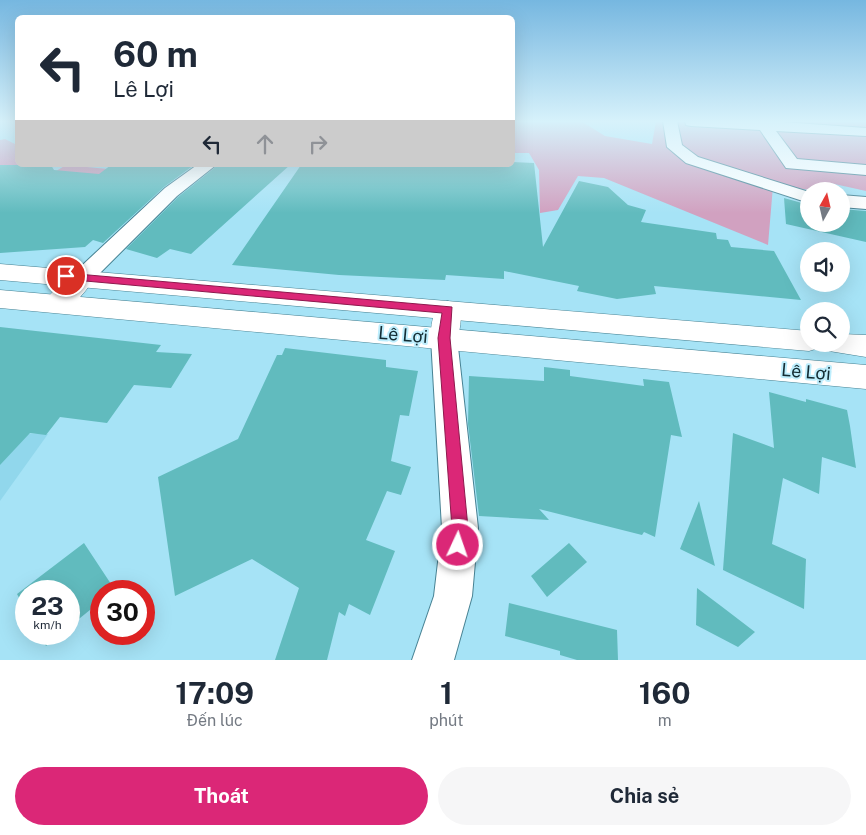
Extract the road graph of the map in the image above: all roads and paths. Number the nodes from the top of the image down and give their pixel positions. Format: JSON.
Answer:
{"nodes":[{"id":1,"x":681,"y":152,"type":"edge"},
{"id":2,"x":783,"y":152,"type":"edge"},
{"id":3,"x":205,"y":167,"type":"edge"},
{"id":4,"x":866,"y":170,"type":"edge"},
{"id":5,"x":800,"y":195,"type":"edge"},
{"id":6,"x":850,"y":202,"type":"edge"},
{"id":7,"x":866,"y":203,"type":"edge"},
{"id":8,"x":0,"y":272,"type":"edge"},
{"id":9,"x":83,"y":278,"type":"junction"},
{"id":10,"x":0,"y":299,"type":"edge"},
{"id":11,"x":57,"y":304,"type":"junction"},
{"id":12,"x":446,"y":324,"type":"junction"},
{"id":13,"x":800,"y":341,"type":"edge"},
{"id":14,"x":850,"y":345,"type":"edge"},
{"id":15,"x":866,"y":346,"type":"edge"},
{"id":16,"x":866,"y":377,"type":"edge"},
{"id":17,"x":433,"y":660,"type":"edge"}],
"edges":[{"from":1,"to":5,"type":"street"},
{"from":2,"to":4,"type":"street"},
{"from":3,"to":9,"type":"street"},
{"from":6,"to":7,"type":"street"},
{"from":8,"to":9,"type":"main road","name":"Lê Lợi"},
{"from":9,"to":11,"type":"main road"},
{"from":9,"to":12,"type":"main road","name":"Lê Lợi"},
{"from":10,"to":11,"type":"main road","name":"Lê Lợi"},
{"from":11,"to":12,"type":"main road","name":"Lê Lợi"},
{"from":12,"to":13,"type":"main road","name":"Lê Lợi"},
{"from":12,"to":16,"type":"main road","name":"Lê Lợi"},
{"from":12,"to":17,"type":"street"},
{"from":14,"to":15,"type":"main road","name":"Lê Lợi"}]}
